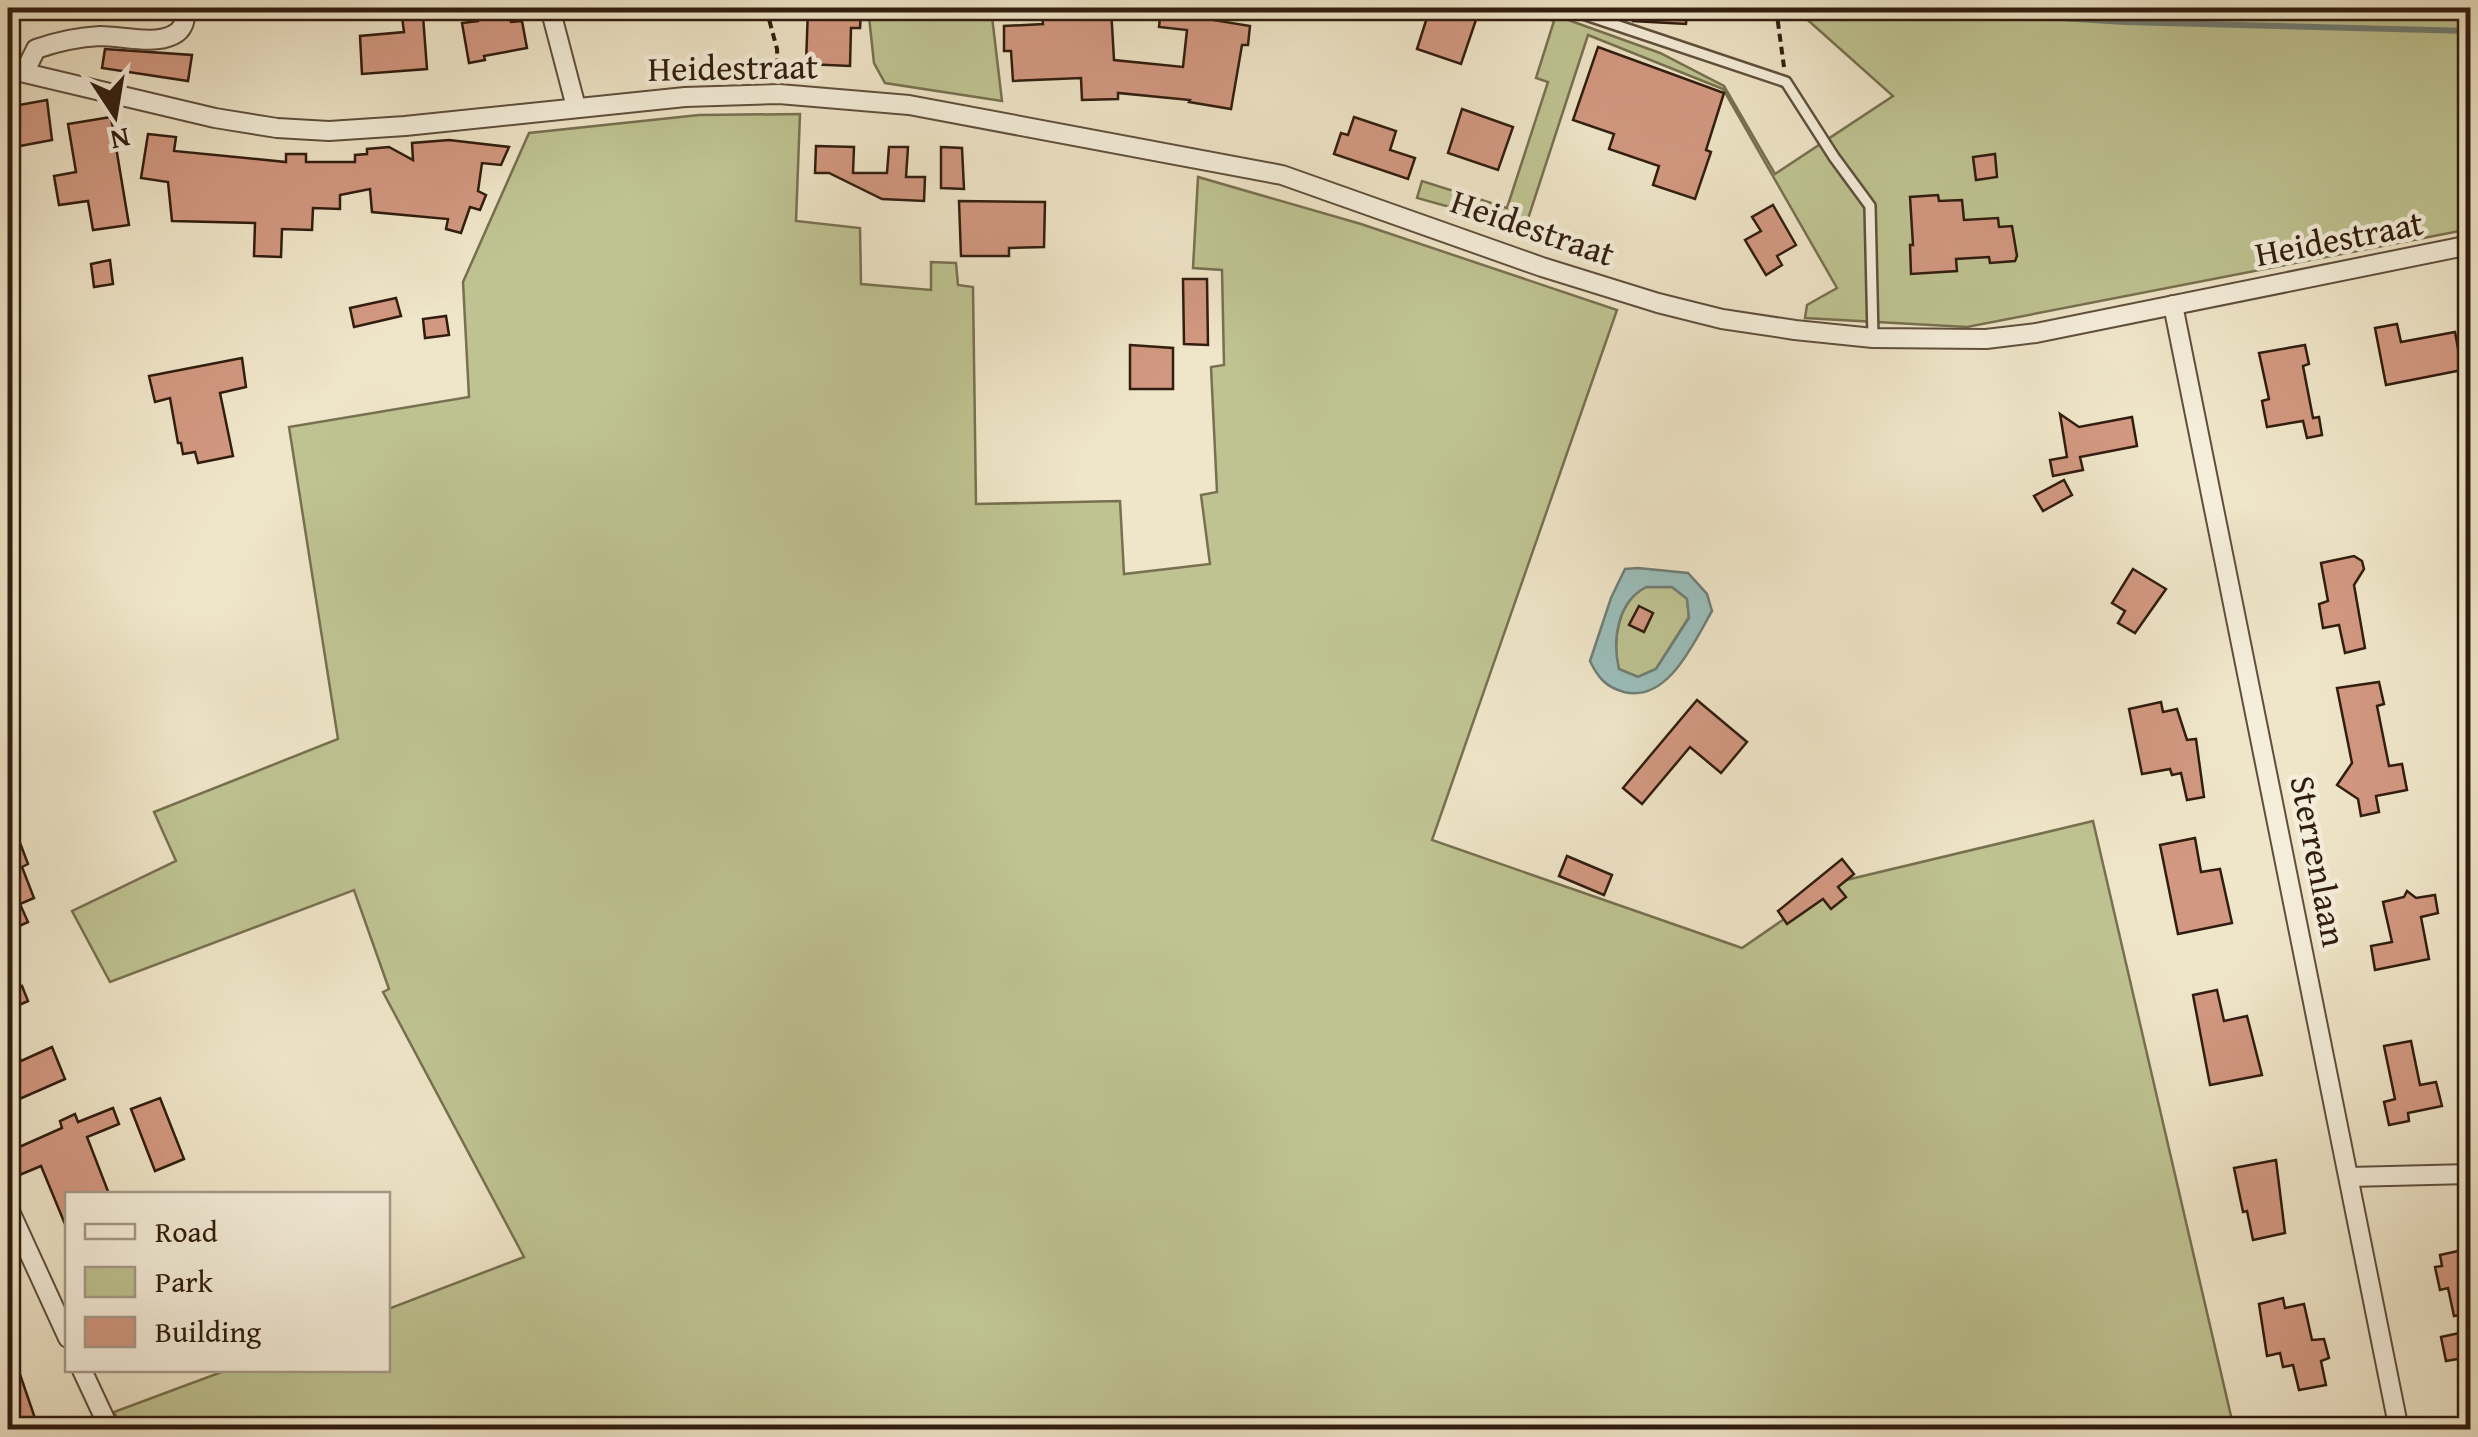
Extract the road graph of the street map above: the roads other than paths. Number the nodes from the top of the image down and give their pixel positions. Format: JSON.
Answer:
{"nodes":[{"id":1,"x":186,"y":8,"type":"edge"},
{"id":2,"x":550,"y":8,"type":"edge"},
{"id":3,"x":1564,"y":8,"type":"edge"},
{"id":4,"x":2303,"y":8,"type":"edge"},
{"id":5,"x":2470,"y":8,"type":"edge"},
{"id":6,"x":16,"y":70,"type":"edge"},
{"id":7,"x":576,"y":107,"type":"junction"},
{"id":8,"x":2470,"y":245,"type":"edge"},
{"id":9,"x":2173,"y":305,"type":"junction"},
{"id":10,"x":1873,"y":338,"type":"junction"},
{"id":11,"x":2470,"y":1174,"type":"edge"},
{"id":12,"x":2349,"y":1177,"type":"junction"},
{"id":13,"x":8,"y":1207,"type":"edge"},
{"id":14,"x":65,"y":1331,"type":"edge"},
{"id":15,"x":83,"y":1372,"type":"edge"},
{"id":16,"x":110,"y":1430,"type":"edge"},
{"id":17,"x":2399,"y":1430,"type":"edge"}],
"edges":[{"from":1,"to":6,"type":"street","name":"Heidestraat"},
{"from":2,"to":7,"type":"street"},
{"from":3,"to":10,"type":"lane"},
{"from":4,"to":5,"type":"lane"},
{"from":6,"to":7,"type":"street","name":"Heidestraat"},
{"from":7,"to":10,"type":"street","name":"Heidestraat"},
{"from":8,"to":9,"type":"street","name":"Heidestraat"},
{"from":9,"to":10,"type":"street","name":"Heidestraat"},
{"from":9,"to":12,"type":"street","name":"Sterrenlaan"},
{"from":11,"to":12,"type":"street"},
{"from":12,"to":17,"type":"street","name":"Sterrenlaan"},
{"from":13,"to":14,"type":"street"},
{"from":15,"to":16,"type":"street"}]}
